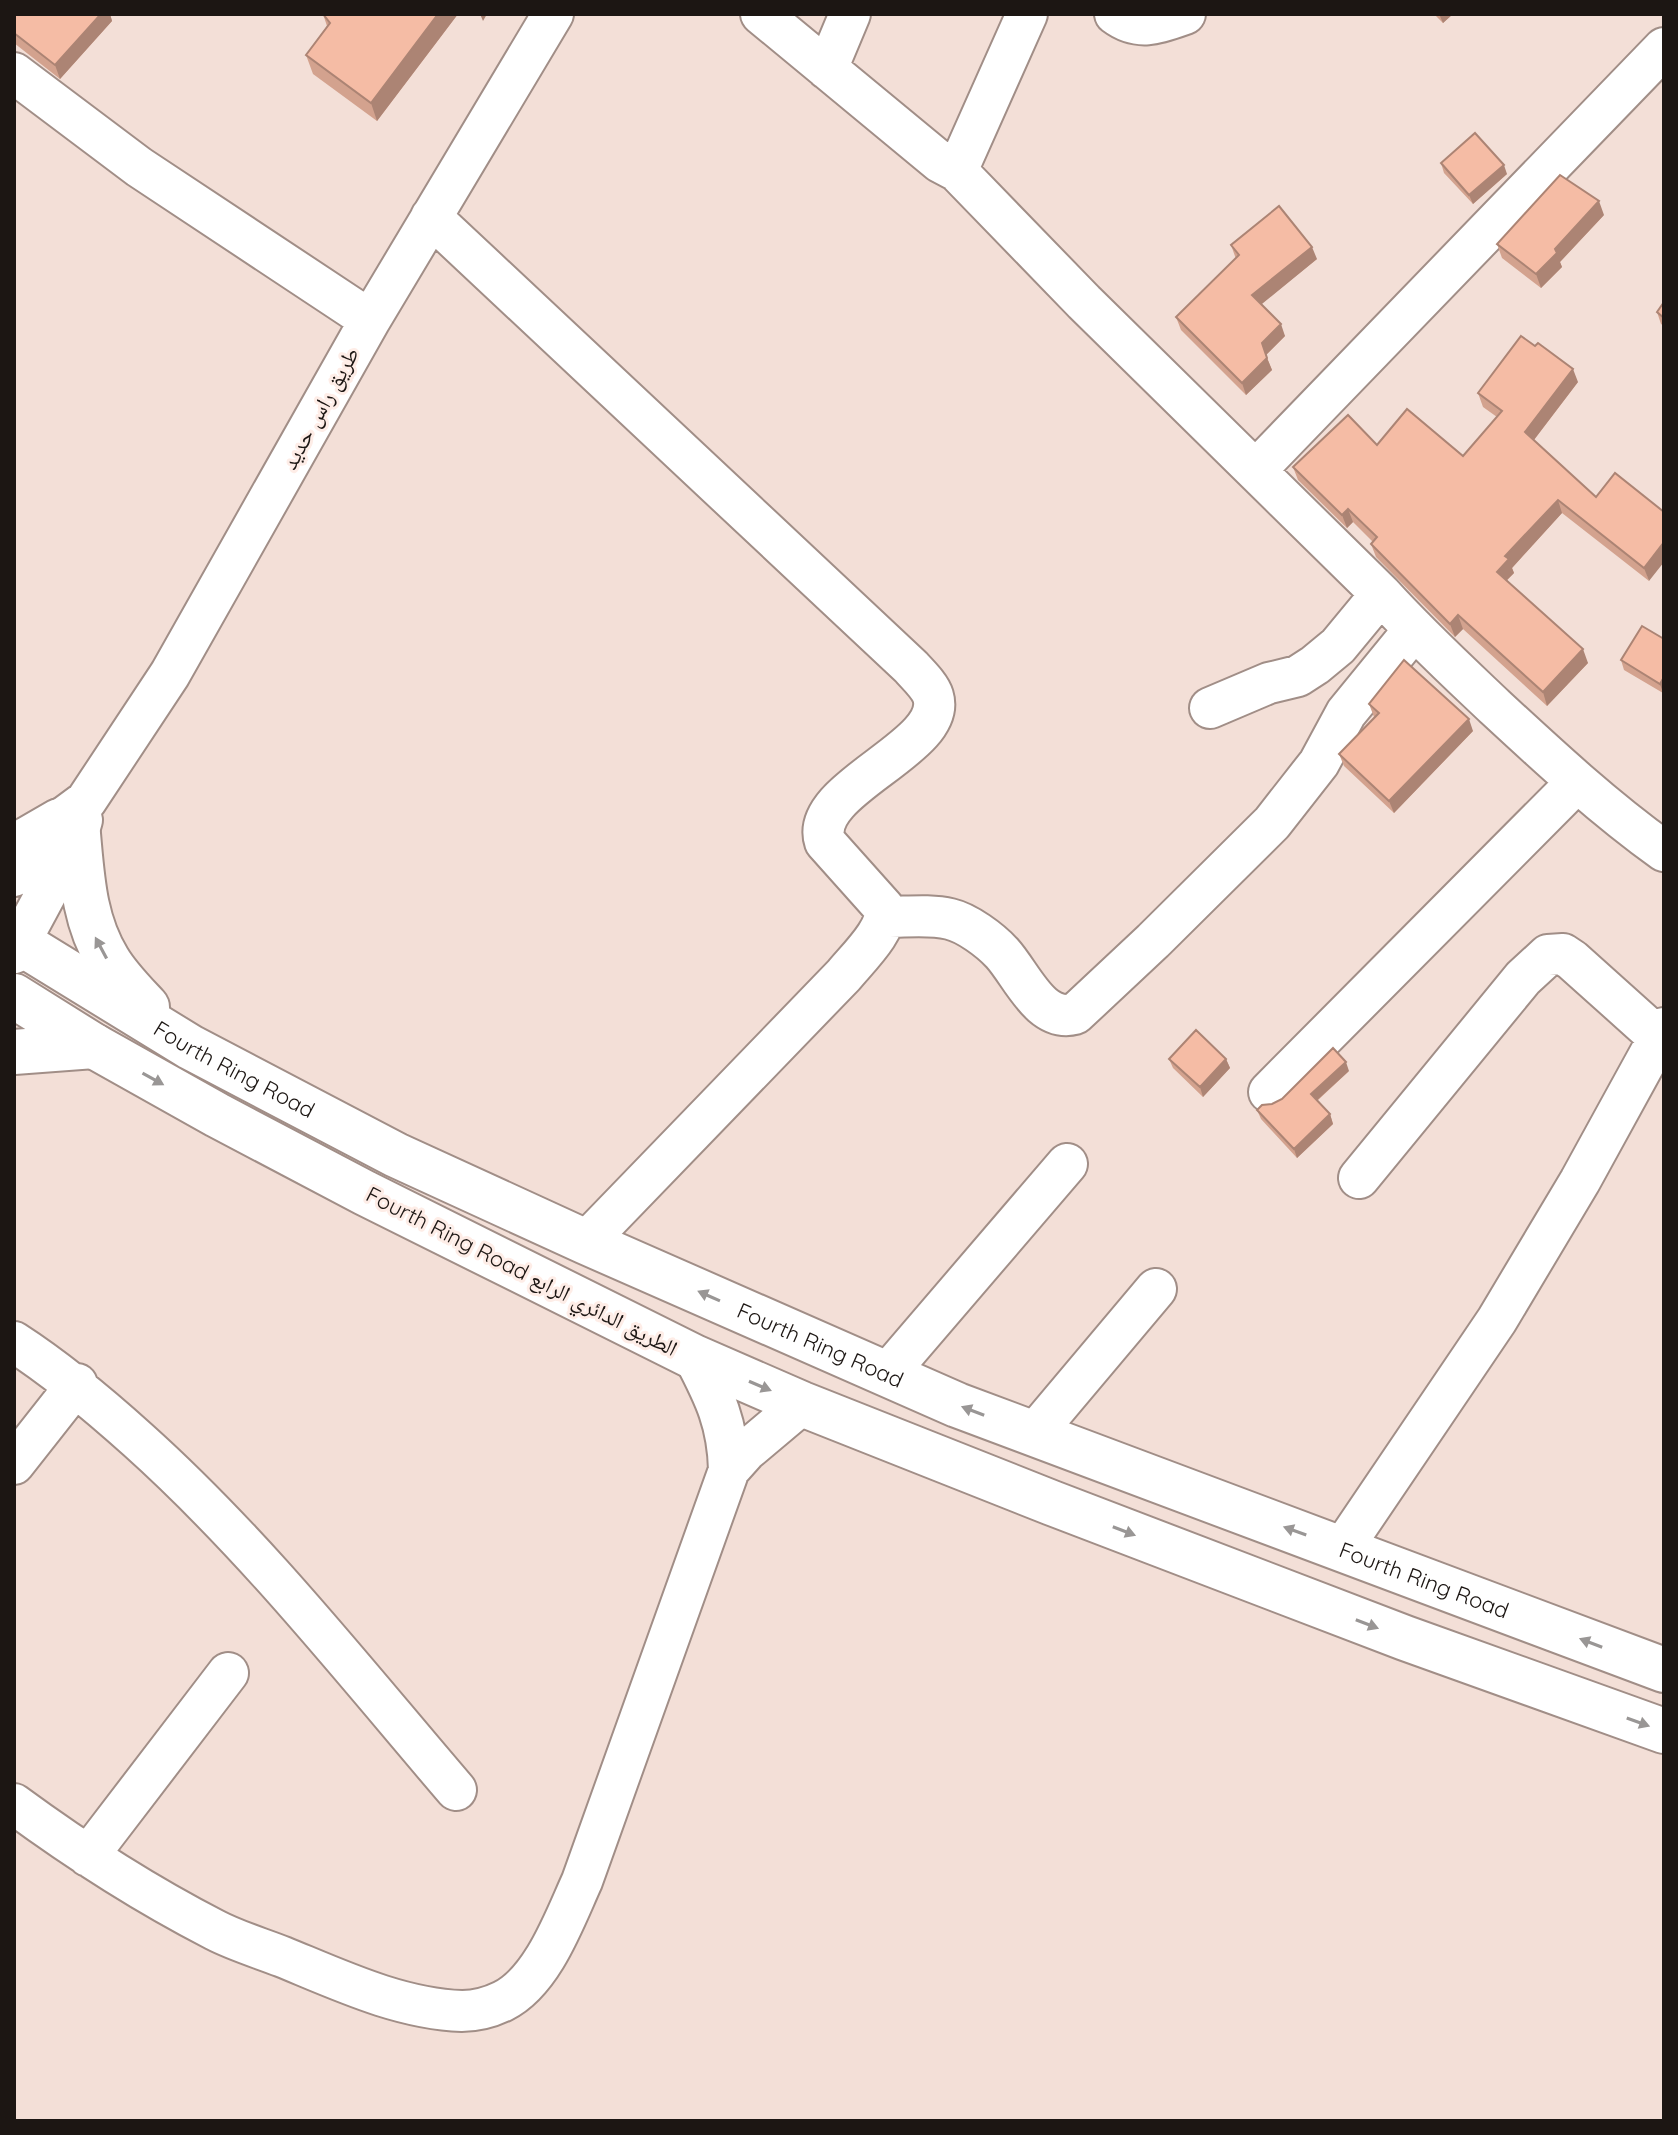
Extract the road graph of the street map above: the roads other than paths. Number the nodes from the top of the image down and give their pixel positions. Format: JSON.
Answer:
{"nodes":[{"id":1,"x":553,"y":14,"type":"edge"},
{"id":2,"x":761,"y":14,"type":"edge"},
{"id":3,"x":850,"y":14,"type":"edge"},
{"id":4,"x":1027,"y":14,"type":"edge"},
{"id":5,"x":1115,"y":14,"type":"edge"},
{"id":6,"x":1185,"y":14,"type":"edge"},
{"id":7,"x":1656,"y":14,"type":"edge"},
{"id":8,"x":1664,"y":23,"type":"edge"},
{"id":9,"x":1664,"y":48,"type":"edge"},
{"id":10,"x":827,"y":69,"type":"junction"},
{"id":11,"x":14,"y":73,"type":"edge"},
{"id":12,"x":957,"y":171,"type":"junction"},
{"id":13,"x":431,"y":217,"type":"junction"},
{"id":14,"x":370,"y":320,"type":"junction"},
{"id":15,"x":1256,"y":470,"type":"junction"},
{"id":16,"x":1381,"y":594,"type":"junction"},
{"id":17,"x":1413,"y":631,"type":"junction"},
{"id":18,"x":1210,"y":708,"type":"dead end"},
{"id":19,"x":1577,"y":782,"type":"junction"},
{"id":20,"x":74,"y":819,"type":"junction"},
{"id":21,"x":14,"y":847,"type":"edge"},
{"id":22,"x":1664,"y":851,"type":"edge"},
{"id":23,"x":14,"y":876,"type":"edge"},
{"id":24,"x":887,"y":917,"type":"junction"},
{"id":25,"x":16,"y":945,"type":"edge"},
{"id":26,"x":14,"y":996,"type":"edge"},
{"id":27,"x":1661,"y":1033,"type":"edge"},
{"id":28,"x":94,"y":1046,"type":"junction"},
{"id":29,"x":190,"y":1047,"type":"junction"},
{"id":30,"x":14,"y":1052,"type":"edge"},
{"id":31,"x":1269,"y":1092,"type":"dead end"},
{"id":32,"x":1067,"y":1164,"type":"dead end"},
{"id":33,"x":1359,"y":1178,"type":"dead end"},
{"id":34,"x":586,"y":1242,"type":"junction"},
{"id":35,"x":1156,"y":1289,"type":"dead end"},
{"id":36,"x":14,"y":1342,"type":"edge"},
{"id":37,"x":694,"y":1357,"type":"junction"},
{"id":38,"x":887,"y":1374,"type":"junction"},
{"id":39,"x":77,"y":1384,"type":"junction"},
{"id":40,"x":802,"y":1404,"type":"junction"},
{"id":41,"x":1034,"y":1434,"type":"junction"},
{"id":42,"x":14,"y":1464,"type":"edge"},
{"id":43,"x":729,"y":1470,"type":"junction"},
{"id":44,"x":1342,"y":1549,"type":"junction"},
{"id":45,"x":1664,"y":1670,"type":"edge"},
{"id":46,"x":228,"y":1673,"type":"dead end"},
{"id":47,"x":1664,"y":1731,"type":"edge"},
{"id":48,"x":456,"y":1790,"type":"dead end"},
{"id":49,"x":14,"y":1804,"type":"edge"},
{"id":50,"x":88,"y":1856,"type":"junction"}],
"edges":[{"from":1,"to":13,"type":"street","name":"طريق راس حديد"},
{"from":2,"to":10,"type":"street"},
{"from":3,"to":10,"type":"street"},
{"from":4,"to":12,"type":"street"},
{"from":5,"to":6,"type":"street"},
{"from":7,"to":8,"type":"street"},
{"from":9,"to":15,"type":"street"},
{"from":10,"to":12,"type":"street"},
{"from":11,"to":14,"type":"street"},
{"from":12,"to":15,"type":"street"},
{"from":13,"to":14,"type":"street","name":"طريق راس حديد"},
{"from":13,"to":24,"type":"street"},
{"from":14,"to":20,"type":"street","name":"طريق راس حديد"},
{"from":15,"to":16,"type":"street"},
{"from":16,"to":17,"type":"street"},
{"from":16,"to":18,"type":"street"},
{"from":17,"to":19,"type":"street"},
{"from":17,"to":24,"type":"street"},
{"from":19,"to":22,"type":"street"},
{"from":19,"to":31,"type":"street"},
{"from":20,"to":21,"type":"main road"},
{"from":20,"to":23,"type":"street","name":"طريق راس حديد"},
{"from":20,"to":25,"type":"street","name":"طريق راس حديد"},
{"from":29,"to":20,"type":"main road","one_way":true},
{"from":24,"to":34,"type":"street"},
{"from":25,"to":29,"type":"main road","name":"Fourth Ring Road"},
{"from":26,"to":28,"type":"main road","name":"Fourth Ring Road الطريق الدائري الرابع"},
{"from":27,"to":33,"type":"street"},
{"from":27,"to":44,"type":"street"},
{"from":28,"to":30,"type":"main road"},
{"from":28,"to":37,"type":"main road","name":"Fourth Ring Road الطريق الدائري الرابع","one_way":true},
{"from":29,"to":34,"type":"main road","name":"Fourth Ring Road"},
{"from":32,"to":38,"type":"street"},
{"from":38,"to":34,"type":"main road","name":"Fourth Ring Road","one_way":true},
{"from":35,"to":41,"type":"street"},
{"from":36,"to":39,"type":"street"},
{"from":37,"to":40,"type":"main road","name":"Fourth Ring Road الطريق الدائري الرابع","one_way":true},
{"from":37,"to":43,"type":"street"},
{"from":41,"to":38,"type":"main road","name":"Fourth Ring Road","one_way":true},
{"from":39,"to":42,"type":"street"},
{"from":39,"to":48,"type":"street"},
{"from":40,"to":43,"type":"street"},
{"from":40,"to":47,"type":"main road","name":"Fourth Ring Road الطريق الدائري الرابع","one_way":true},
{"from":44,"to":41,"type":"main road","name":"Fourth Ring Road","one_way":true},
{"from":43,"to":50,"type":"street"},
{"from":45,"to":44,"type":"main road","name":"Fourth Ring Road","one_way":true},
{"from":46,"to":50,"type":"street"},
{"from":49,"to":50,"type":"street"}]}
